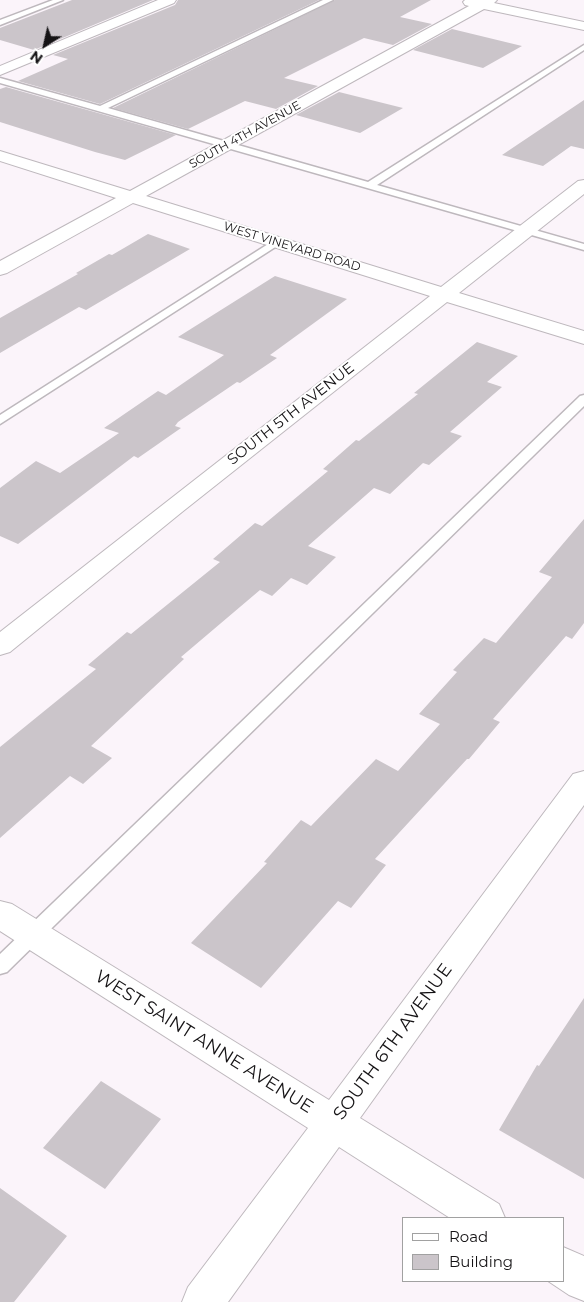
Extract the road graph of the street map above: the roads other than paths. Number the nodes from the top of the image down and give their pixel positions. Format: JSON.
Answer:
{"nodes":[{"id":1,"x":60,"y":0,"type":"edge"},
{"id":2,"x":169,"y":0,"type":"edge"},
{"id":3,"x":329,"y":0,"type":"edge"},
{"id":4,"x":461,"y":0,"type":"edge"},
{"id":5,"x":486,"y":2,"type":"edge"},
{"id":6,"x":0,"y":23,"type":"edge"},
{"id":7,"x":584,"y":26,"type":"edge"},
{"id":8,"x":584,"y":47,"type":"edge"},
{"id":9,"x":4,"y":67,"type":"edge"},
{"id":10,"x":0,"y":80,"type":"edge"},
{"id":11,"x":100,"y":109,"type":"junction"},
{"id":12,"x":227,"y":145,"type":"junction"},
{"id":13,"x":0,"y":156,"type":"edge"},
{"id":14,"x":370,"y":185,"type":"junction"},
{"id":15,"x":584,"y":185,"type":"edge"},
{"id":16,"x":131,"y":197,"type":"junction"},
{"id":17,"x":526,"y":230,"type":"junction"},
{"id":18,"x":276,"y":242,"type":"junction"},
{"id":19,"x":584,"y":247,"type":"edge"},
{"id":20,"x":0,"y":269,"type":"edge"},
{"id":21,"x":444,"y":294,"type":"junction"},
{"id":22,"x":584,"y":338,"type":"edge"},
{"id":23,"x":584,"y":398,"type":"edge"},
{"id":24,"x":0,"y":420,"type":"edge"},
{"id":25,"x":0,"y":646,"type":"edge"},
{"id":26,"x":584,"y":782,"type":"edge"},
{"id":27,"x":0,"y":914,"type":"edge"},
{"id":28,"x":32,"y":934,"type":"junction"},
{"id":29,"x":0,"y":966,"type":"edge"},
{"id":30,"x":334,"y":1123,"type":"junction"},
{"id":31,"x":483,"y":1217,"type":"edge"},
{"id":32,"x":564,"y":1268,"type":"edge"},
{"id":33,"x":584,"y":1280,"type":"edge"},
{"id":34,"x":203,"y":1302,"type":"edge"}],
"edges":[{"from":1,"to":6,"type":"lane"},
{"from":2,"to":9,"type":"street"},
{"from":3,"to":11,"type":"lane"},
{"from":4,"to":5,"type":"street"},
{"from":5,"to":7,"type":"street"},
{"from":5,"to":12,"type":"street","name":"SOUTH 4TH AVENUE"},
{"from":8,"to":14,"type":"lane"},
{"from":10,"to":11,"type":"lane"},
{"from":11,"to":12,"type":"lane"},
{"from":12,"to":14,"type":"lane"},
{"from":12,"to":16,"type":"street","name":"SOUTH 4TH AVENUE"},
{"from":13,"to":16,"type":"street","name":"WEST VINEYARD ROAD"},
{"from":14,"to":17,"type":"lane"},
{"from":15,"to":17,"type":"street","name":"SOUTH 5TH AVENUE"},
{"from":16,"to":18,"type":"street","name":"WEST VINEYARD ROAD"},
{"from":16,"to":20,"type":"street","name":"SOUTH 4TH AVENUE"},
{"from":17,"to":19,"type":"lane"},
{"from":17,"to":21,"type":"street","name":"SOUTH 5TH AVENUE"},
{"from":18,"to":21,"type":"street","name":"WEST VINEYARD ROAD"},
{"from":18,"to":24,"type":"lane"},
{"from":21,"to":22,"type":"street","name":"WEST VINEYARD ROAD"},
{"from":21,"to":25,"type":"street","name":"SOUTH 5TH AVENUE"},
{"from":23,"to":28,"type":"lane"},
{"from":26,"to":30,"type":"street","name":"SOUTH 6TH AVENUE"},
{"from":27,"to":28,"type":"street","name":"WEST SAINT ANNE AVENUE"},
{"from":28,"to":29,"type":"lane"},
{"from":28,"to":30,"type":"street","name":"WEST SAINT ANNE AVENUE"},
{"from":30,"to":31,"type":"street","name":"WEST SAINT ANNE AVENUE"},
{"from":30,"to":34,"type":"street","name":"SOUTH 6TH AVENUE"},
{"from":32,"to":33,"type":"street"}]}
